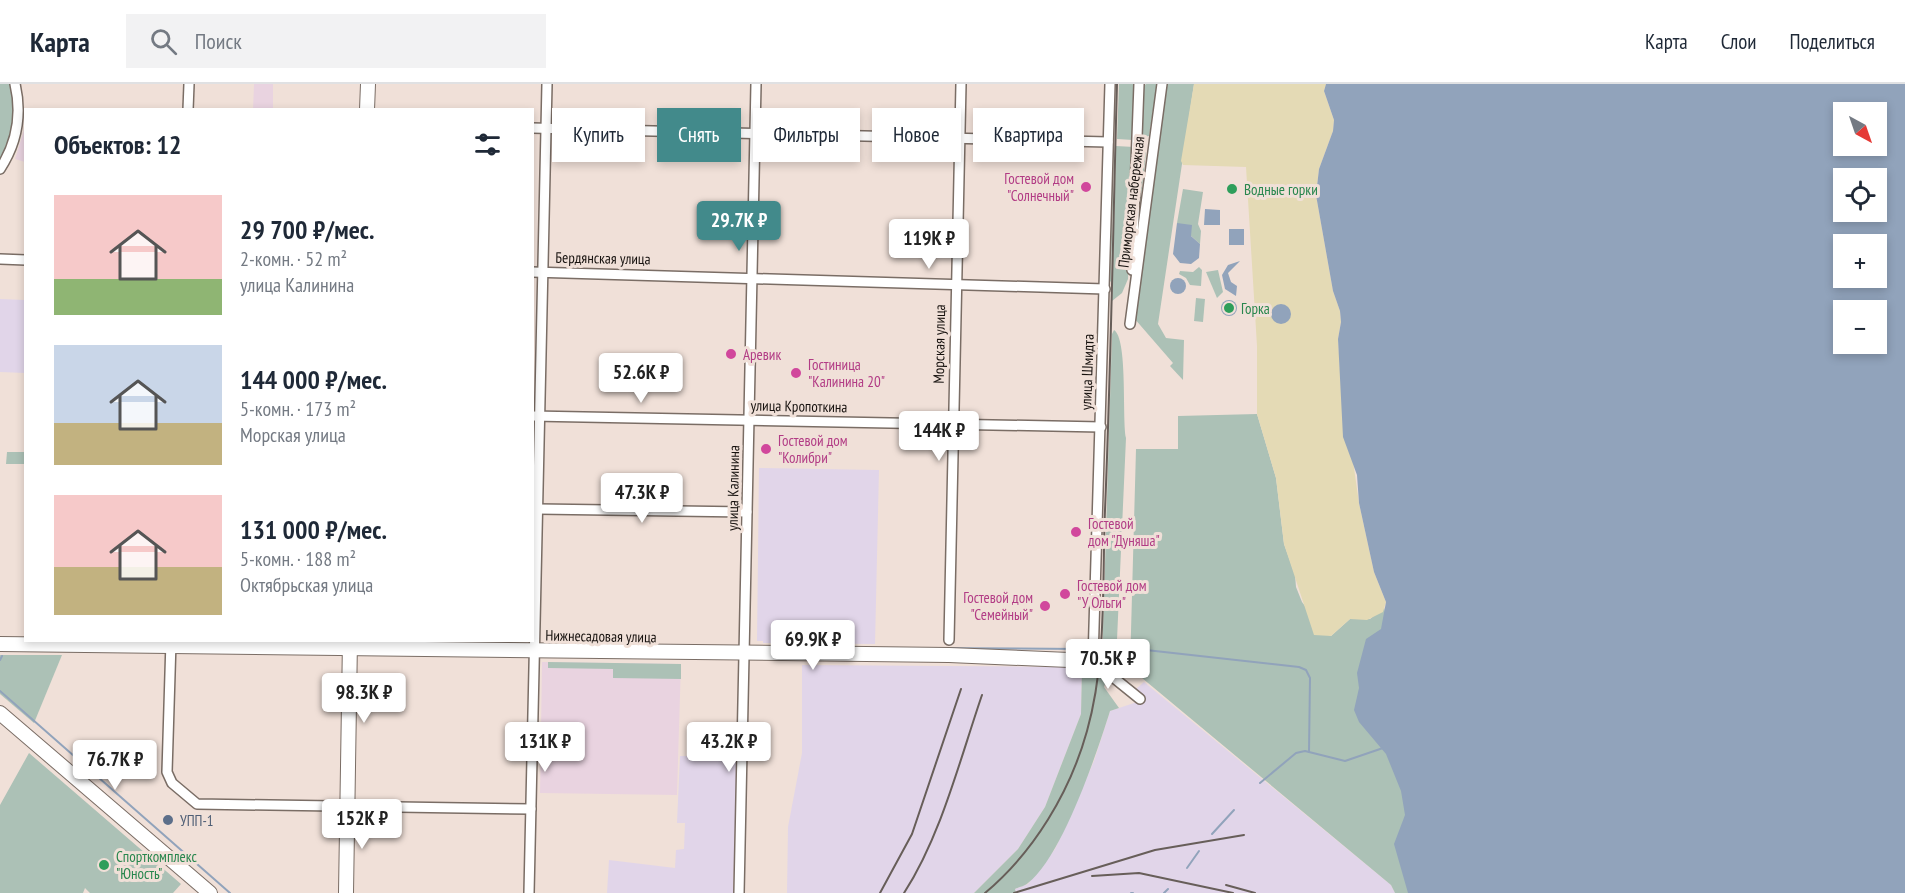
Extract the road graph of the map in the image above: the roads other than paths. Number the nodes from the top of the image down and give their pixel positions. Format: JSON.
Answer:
{"nodes":[{"id":1,"x":15,"y":84,"type":"edge"},
{"id":2,"x":189,"y":84,"type":"edge"},
{"id":3,"x":368,"y":84,"type":"edge"},
{"id":4,"x":547,"y":84,"type":"edge"},
{"id":5,"x":756,"y":84,"type":"edge"},
{"id":6,"x":961,"y":84,"type":"edge"},
{"id":7,"x":1110,"y":84,"type":"edge"},
{"id":8,"x":1139,"y":84,"type":"edge"},
{"id":9,"x":1162,"y":84,"type":"edge"},
{"id":10,"x":188,"y":108,"type":"edge"},
{"id":11,"x":367,"y":108,"type":"edge"},
{"id":12,"x":756,"y":108,"type":"edge"},
{"id":13,"x":961,"y":108,"type":"edge"},
{"id":14,"x":22,"y":113,"type":"edge"},
{"id":15,"x":534,"y":128,"type":"edge"},
{"id":16,"x":546,"y":128,"type":"junction"},
{"id":17,"x":753,"y":133,"type":"edge"},
{"id":18,"x":961,"y":138,"type":"edge"},
{"id":19,"x":1108,"y":142,"type":"junction"},
{"id":20,"x":1136,"y":144,"type":"junction"},
{"id":21,"x":1153,"y":145,"type":"junction"},
{"id":22,"x":754,"y":162,"type":"edge"},
{"id":23,"x":959,"y":162,"type":"edge"},
{"id":24,"x":0,"y":169,"type":"edge"},
{"id":25,"x":0,"y":259,"type":"edge"},
{"id":26,"x":24,"y":260,"type":"edge"},
{"id":27,"x":534,"y":272,"type":"edge"},
{"id":28,"x":543,"y":272,"type":"junction"},
{"id":29,"x":752,"y":277,"type":"junction"},
{"id":30,"x":956,"y":284,"type":"junction"},
{"id":31,"x":1105,"y":289,"type":"junction"},
{"id":32,"x":536,"y":416,"type":"edge"},
{"id":33,"x":749,"y":420,"type":"junction"},
{"id":34,"x":953,"y":424,"type":"junction"},
{"id":35,"x":1101,"y":427,"type":"junction"},
{"id":36,"x":538,"y":509,"type":"junction"},
{"id":37,"x":747,"y":512,"type":"junction"},
{"id":38,"x":949,"y":640,"type":"dead end"},
{"id":39,"x":0,"y":644,"type":"edge"},
{"id":40,"x":171,"y":644,"type":"edge"},
{"id":41,"x":350,"y":645,"type":"edge"},
{"id":42,"x":534,"y":651,"type":"junction"},
{"id":43,"x":745,"y":654,"type":"junction"},
{"id":44,"x":1093,"y":661,"type":"junction"},
{"id":45,"x":1140,"y":699,"type":"dead end"},
{"id":46,"x":0,"y":713,"type":"edge"},
{"id":47,"x":347,"y":807,"type":"junction"},
{"id":48,"x":531,"y":809,"type":"junction"},
{"id":49,"x":210,"y":893,"type":"edge"},
{"id":50,"x":346,"y":893,"type":"edge"},
{"id":51,"x":529,"y":893,"type":"edge"},
{"id":52,"x":739,"y":893,"type":"edge"}],
"edges":[{"from":1,"to":14,"type":"street"},
{"from":2,"to":10,"type":"street"},
{"from":3,"to":11,"type":"street"},
{"from":4,"to":16,"type":"street"},
{"from":5,"to":12,"type":"street","name":"улица Калинина"},
{"from":6,"to":13,"type":"street","name":"Морская улица"},
{"from":7,"to":19,"type":"street","name":"улица Шмидта"},
{"from":8,"to":20,"type":"street"},
{"from":9,"to":21,"type":"street","name":"Приморская набережная"},
{"from":14,"to":24,"type":"street"},
{"from":15,"to":16,"type":"street"},
{"from":16,"to":17,"type":"street"},
{"from":16,"to":28,"type":"street"},
{"from":18,"to":19,"type":"street"},
{"from":19,"to":31,"type":"street","name":"улица Шмидта"},
{"from":20,"to":21,"type":"street"},
{"from":20,"to":21,"type":"street","name":"Приморская набережная"},
{"from":22,"to":29,"type":"street","name":"улица Калинина"},
{"from":23,"to":30,"type":"street","name":"Морская улица"},
{"from":25,"to":26,"type":"street"},
{"from":27,"to":28,"type":"street","name":"Бердянская улица"},
{"from":28,"to":29,"type":"street","name":"Бердянская улица"},
{"from":28,"to":32,"type":"street"},
{"from":29,"to":30,"type":"street","name":"Бердянская улица"},
{"from":29,"to":33,"type":"street","name":"улица Калинина"},
{"from":30,"to":31,"type":"street","name":"Бердянская улица"},
{"from":30,"to":34,"type":"street","name":"Морская улица"},
{"from":31,"to":35,"type":"street","name":"улица Шмидта"},
{"from":32,"to":33,"type":"street","name":"улица Кропоткина"},
{"from":32,"to":36,"type":"street"},
{"from":33,"to":34,"type":"street","name":"улица Кропоткина"},
{"from":33,"to":37,"type":"street","name":"улица Калинина"},
{"from":34,"to":35,"type":"street","name":"улица Кропоткина"},
{"from":34,"to":38,"type":"street","name":"Морская улица"},
{"from":35,"to":44,"type":"street","name":"улица Шмидта"},
{"from":36,"to":37,"type":"street"},
{"from":36,"to":42,"type":"street"},
{"from":37,"to":43,"type":"street","name":"улица Калинина"},
{"from":39,"to":40,"type":"street","name":"Нижнесадовая улица"},
{"from":40,"to":41,"type":"street","name":"Нижнесадовая улица"},
{"from":40,"to":47,"type":"street"},
{"from":41,"to":42,"type":"street","name":"Нижнесадовая улица"},
{"from":41,"to":47,"type":"street"},
{"from":42,"to":43,"type":"street","name":"Нижнесадовая улица"},
{"from":42,"to":48,"type":"street"},
{"from":43,"to":44,"type":"street","name":"Нижнесадовая улица"},
{"from":43,"to":52,"type":"street","name":"улица Калинина"},
{"from":44,"to":45,"type":"street"},
{"from":46,"to":49,"type":"street"},
{"from":47,"to":48,"type":"street"},
{"from":47,"to":50,"type":"street"},
{"from":48,"to":51,"type":"street"}]}
